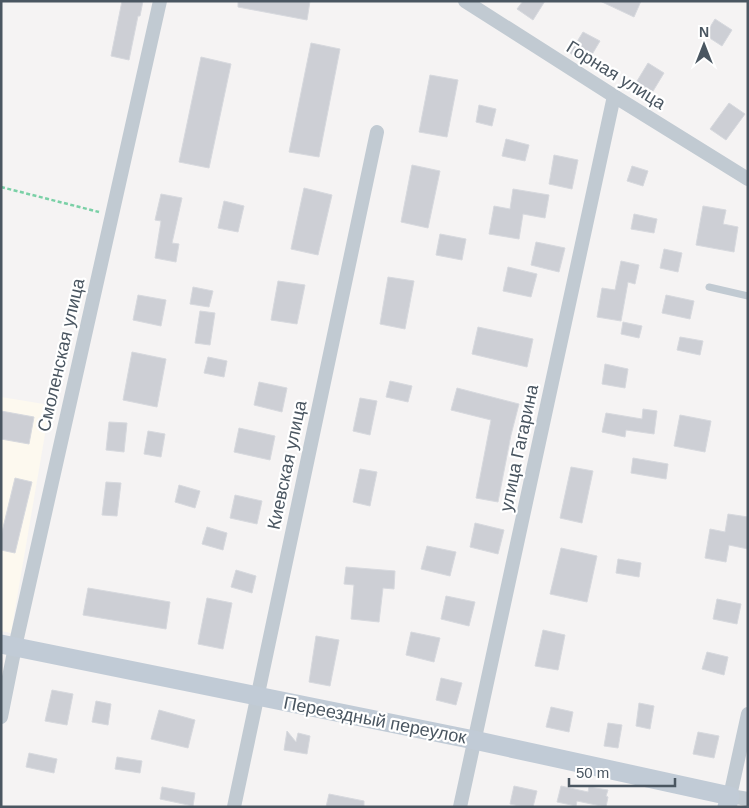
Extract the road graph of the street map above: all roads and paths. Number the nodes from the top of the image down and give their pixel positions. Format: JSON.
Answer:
{"nodes":[{"id":1,"x":160,"y":1,"type":"edge"},
{"id":2,"x":465,"y":1,"type":"edge"},
{"id":3,"x":614,"y":96,"type":"junction"},
{"id":4,"x":377,"y":132,"type":"dead end"},
{"id":5,"x":748,"y":179,"type":"edge"},
{"id":6,"x":1,"y":187,"type":"edge"},
{"id":7,"x":112,"y":216,"type":"junction"},
{"id":8,"x":709,"y":286,"type":"dead end"},
{"id":9,"x":748,"y":296,"type":"edge"},
{"id":10,"x":8,"y":646,"type":"edge"},
{"id":11,"x":258,"y":697,"type":"junction"},
{"id":12,"x":748,"y":714,"type":"edge"},
{"id":13,"x":1,"y":717,"type":"edge"},
{"id":14,"x":474,"y":740,"type":"junction"},
{"id":15,"x":735,"y":801,"type":"edge"},
{"id":16,"x":234,"y":807,"type":"edge"},
{"id":17,"x":460,"y":807,"type":"edge"}],
"edges":[{"from":1,"to":7,"type":"street","name":"Смоленская улица"},
{"from":2,"to":3,"type":"street","name":"Горная улица"},
{"from":3,"to":5,"type":"street","name":"Горная улица"},
{"from":3,"to":14,"type":"street","name":"улица Гагарина"},
{"from":4,"to":11,"type":"street","name":"Киевская улица"},
{"from":6,"to":7,"type":"path"},
{"from":7,"to":10,"type":"street","name":"Смоленская улица"},
{"from":8,"to":9,"type":"lane"},
{"from":10,"to":11,"type":"street","name":"Переездный переулок"},
{"from":10,"to":13,"type":"street","name":"Смоленская улица"},
{"from":11,"to":14,"type":"street","name":"Переездный переулок"},
{"from":11,"to":16,"type":"street","name":"Киевская улица"},
{"from":12,"to":15,"type":"street"},
{"from":14,"to":15,"type":"street","name":"Переездный переулок"},
{"from":14,"to":17,"type":"street","name":"улица Гагарина"}]}
